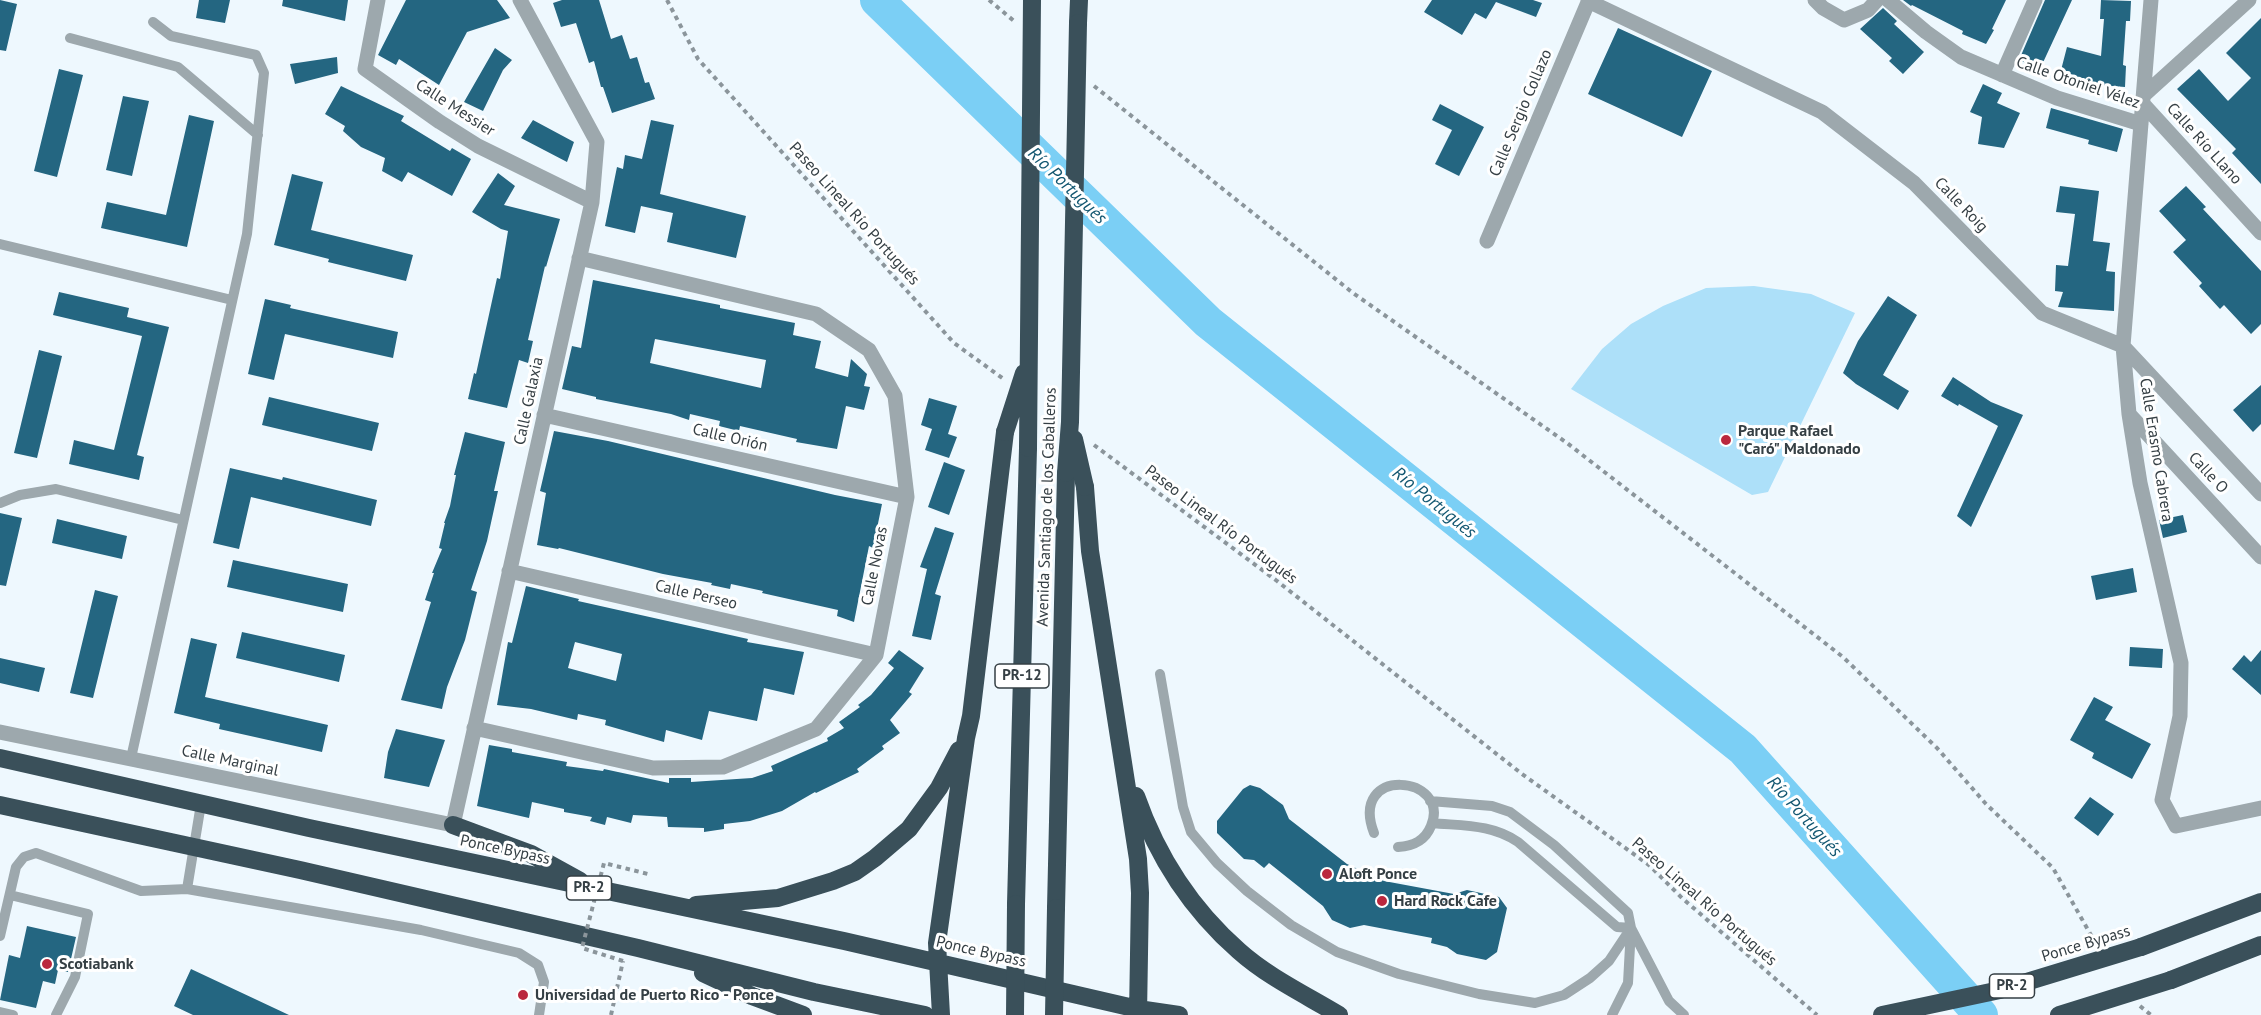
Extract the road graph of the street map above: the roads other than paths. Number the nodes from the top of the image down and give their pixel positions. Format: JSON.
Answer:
{"nodes":[{"id":1,"x":378,"y":0,"type":"edge"},
{"id":2,"x":520,"y":0,"type":"edge"},
{"id":3,"x":1032,"y":0,"type":"edge"},
{"id":4,"x":1079,"y":0,"type":"edge"},
{"id":5,"x":1588,"y":0,"type":"edge"},
{"id":6,"x":1815,"y":0,"type":"edge"},
{"id":7,"x":1878,"y":0,"type":"edge"},
{"id":8,"x":1888,"y":0,"type":"edge"},
{"id":9,"x":2035,"y":0,"type":"edge"},
{"id":10,"x":2151,"y":0,"type":"edge"},
{"id":11,"x":2249,"y":0,"type":"edge"},
{"id":12,"x":153,"y":22,"type":"dead end"},
{"id":13,"x":70,"y":38,"type":"dead end"},
{"id":14,"x":2002,"y":75,"type":"junction"},
{"id":15,"x":2144,"y":100,"type":"junction"},
{"id":16,"x":2141,"y":124,"type":"junction"},
{"id":17,"x":258,"y":135,"type":"junction"},
{"id":18,"x":592,"y":202,"type":"junction"},
{"id":19,"x":2261,"y":233,"type":"edge"},
{"id":20,"x":1487,"y":241,"type":"dead end"},
{"id":21,"x":0,"y":244,"type":"edge"},
{"id":22,"x":579,"y":258,"type":"junction"},
{"id":23,"x":231,"y":300,"type":"junction"},
{"id":24,"x":2123,"y":345,"type":"junction"},
{"id":25,"x":1030,"y":354,"type":"junction"},
{"id":26,"x":2129,"y":414,"type":"junction"},
{"id":27,"x":544,"y":415,"type":"junction"},
{"id":28,"x":1070,"y":422,"type":"junction"},
{"id":29,"x":2261,"y":494,"type":"edge"},
{"id":30,"x":907,"y":497,"type":"junction"},
{"id":31,"x":0,"y":502,"type":"edge"},
{"id":32,"x":183,"y":520,"type":"junction"},
{"id":33,"x":2261,"y":557,"type":"edge"},
{"id":34,"x":509,"y":571,"type":"junction"},
{"id":35,"x":876,"y":655,"type":"junction"},
{"id":36,"x":1160,"y":674,"type":"dead end"},
{"id":37,"x":474,"y":728,"type":"junction"},
{"id":38,"x":0,"y":732,"type":"edge"},
{"id":39,"x":966,"y":738,"type":"junction"},
{"id":40,"x":0,"y":758,"type":"edge"},
{"id":41,"x":131,"y":758,"type":"junction"},
{"id":42,"x":1123,"y":760,"type":"junction"},
{"id":43,"x":1430,"y":801,"type":"junction"},
{"id":44,"x":201,"y":804,"type":"junction"},
{"id":45,"x":0,"y":805,"type":"edge"},
{"id":46,"x":2261,"y":808,"type":"edge"},
{"id":47,"x":1432,"y":823,"type":"junction"},
{"id":48,"x":453,"y":825,"type":"junction"},
{"id":49,"x":1374,"y":833,"type":"dead end"},
{"id":50,"x":194,"y":847,"type":"junction"},
{"id":51,"x":1398,"y":847,"type":"dead end"},
{"id":52,"x":187,"y":889,"type":"junction"},
{"id":53,"x":592,"y":889,"type":"junction"},
{"id":54,"x":10,"y":896,"type":"junction"},
{"id":55,"x":2261,"y":902,"type":"edge"},
{"id":56,"x":678,"y":907,"type":"junction"},
{"id":57,"x":1631,"y":928,"type":"junction"},
{"id":58,"x":0,"y":936,"type":"edge"},
{"id":59,"x":2261,"y":945,"type":"edge"},
{"id":60,"x":660,"y":954,"type":"junction"},
{"id":61,"x":938,"y":962,"type":"junction"},
{"id":62,"x":0,"y":1012,"type":"edge"},
{"id":63,"x":1138,"y":1012,"type":"edge"},
{"id":64,"x":13,"y":1015,"type":"edge"},
{"id":65,"x":56,"y":1015,"type":"edge"},
{"id":66,"x":539,"y":1015,"type":"edge"},
{"id":67,"x":803,"y":1015,"type":"edge"},
{"id":68,"x":925,"y":1015,"type":"edge"},
{"id":69,"x":941,"y":1015,"type":"edge"},
{"id":70,"x":1015,"y":1015,"type":"edge"},
{"id":71,"x":1054,"y":1015,"type":"edge"},
{"id":72,"x":1179,"y":1015,"type":"edge"},
{"id":73,"x":1339,"y":1015,"type":"edge"},
{"id":74,"x":1612,"y":1015,"type":"edge"},
{"id":75,"x":1684,"y":1015,"type":"edge"},
{"id":76,"x":1882,"y":1015,"type":"edge"},
{"id":77,"x":2059,"y":1015,"type":"edge"}],
"edges":[{"from":1,"to":18,"type":"street","name":"Calle Messier"},
{"from":2,"to":18,"type":"street","name":"Calle Galaxia"},
{"from":3,"to":25,"type":"highway","name":"Avenida Santiago de los Caballeros","number":"PR-12","bridge":true},
{"from":4,"to":28,"type":"highway","name":"Avenida Santiago de los Caballeros","number":"PR-12","bridge":true},
{"from":5,"to":20,"type":"street","name":"Calle Sergio Collazo"},
{"from":5,"to":24,"type":"street","name":"Calle Roig"},
{"from":6,"to":7,"type":"street"},
{"from":8,"to":14,"type":"street","name":"Calle Otoniel Vélez"},
{"from":9,"to":14,"type":"street","name":"Calle Otoniel Vélez"},
{"from":10,"to":15,"type":"street","name":"Calle Erasmo Cabrera"},
{"from":11,"to":15,"type":"street"},
{"from":12,"to":17,"type":"lane"},
{"from":13,"to":17,"type":"lane"},
{"from":14,"to":16,"type":"street","name":"Calle Otoniel Vélez"},
{"from":15,"to":16,"type":"street","name":"Calle Erasmo Cabrera"},
{"from":15,"to":19,"type":"street","name":"Calle Río Llano"},
{"from":16,"to":24,"type":"street","name":"Calle Erasmo Cabrera"},
{"from":17,"to":23,"type":"lane"},
{"from":18,"to":22,"type":"street","name":"Calle Galaxia"},
{"from":21,"to":23,"type":"lane"},
{"from":22,"to":27,"type":"street","name":"Calle Galaxia"},
{"from":22,"to":30,"type":"street","name":"Calle Novas"},
{"from":23,"to":32,"type":"lane"},
{"from":24,"to":26,"type":"street","name":"Calle Erasmo Cabrera"},
{"from":24,"to":29,"type":"street","name":"Calle Roig"},
{"from":25,"to":39,"type":"highway","bridge":true},
{"from":25,"to":70,"type":"highway","name":"Avenida Santiago de los Caballeros","number":"PR-12","bridge":true},
{"from":26,"to":33,"type":"street","name":"Calle O"},
{"from":26,"to":46,"type":"street","name":"Calle Erasmo Cabrera"},
{"from":27,"to":30,"type":"street","name":"Calle Orión"},
{"from":27,"to":34,"type":"street","name":"Calle Galaxia"},
{"from":28,"to":42,"type":"highway","bridge":true},
{"from":28,"to":71,"type":"highway","name":"Avenida Santiago de los Caballeros","number":"PR-12","bridge":true},
{"from":30,"to":35,"type":"street","name":"Calle Novas"},
{"from":31,"to":32,"type":"lane"},
{"from":32,"to":41,"type":"lane"},
{"from":34,"to":35,"type":"street","name":"Calle Perseo"},
{"from":34,"to":37,"type":"street","name":"Calle Galaxia"},
{"from":35,"to":37,"type":"street","name":"Calle Novas"},
{"from":36,"to":57,"type":"lane"},
{"from":37,"to":48,"type":"street","name":"Calle Galaxia"},
{"from":38,"to":41,"type":"street","name":"Calle Marginal"},
{"from":39,"to":56,"type":"highway"},
{"from":39,"to":61,"type":"highway"},
{"from":40,"to":44,"type":"highway","name":"Ponce Bypass","number":"PR-2"},
{"from":41,"to":48,"type":"street","name":"Calle Marginal"},
{"from":42,"to":63,"type":"highway"},
{"from":42,"to":73,"type":"highway"},
{"from":43,"to":47,"type":"lane"},
{"from":43,"to":49,"type":"lane"},
{"from":43,"to":57,"type":"lane"},
{"from":44,"to":50,"type":"lane"},
{"from":44,"to":53,"type":"highway","name":"Ponce Bypass","number":"PR-2"},
{"from":45,"to":50,"type":"highway"},
{"from":47,"to":51,"type":"lane"},
{"from":47,"to":57,"type":"lane"},
{"from":48,"to":53,"type":"highway"},
{"from":50,"to":52,"type":"lane"},
{"from":50,"to":60,"type":"highway"},
{"from":52,"to":54,"type":"lane"},
{"from":52,"to":66,"type":"lane"},
{"from":53,"to":56,"type":"highway","name":"Ponce Bypass","number":"PR-2"},
{"from":54,"to":58,"type":"lane"},
{"from":54,"to":65,"type":"lane"},
{"from":55,"to":76,"type":"highway","name":"Ponce Bypass","number":"PR-2","bridge":true},
{"from":56,"to":61,"type":"highway","name":"Ponce Bypass","number":"PR-2"},
{"from":57,"to":74,"type":"lane"},
{"from":57,"to":75,"type":"lane"},
{"from":59,"to":77,"type":"highway","bridge":true},
{"from":60,"to":67,"type":"highway"},
{"from":60,"to":68,"type":"highway"},
{"from":61,"to":63,"type":"highway","name":"Ponce Bypass","number":"PR-2"},
{"from":61,"to":69,"type":"highway"},
{"from":62,"to":64,"type":"lane"},
{"from":63,"to":72,"type":"highway","name":"Ponce Bypass","number":"PR-2"}]}
